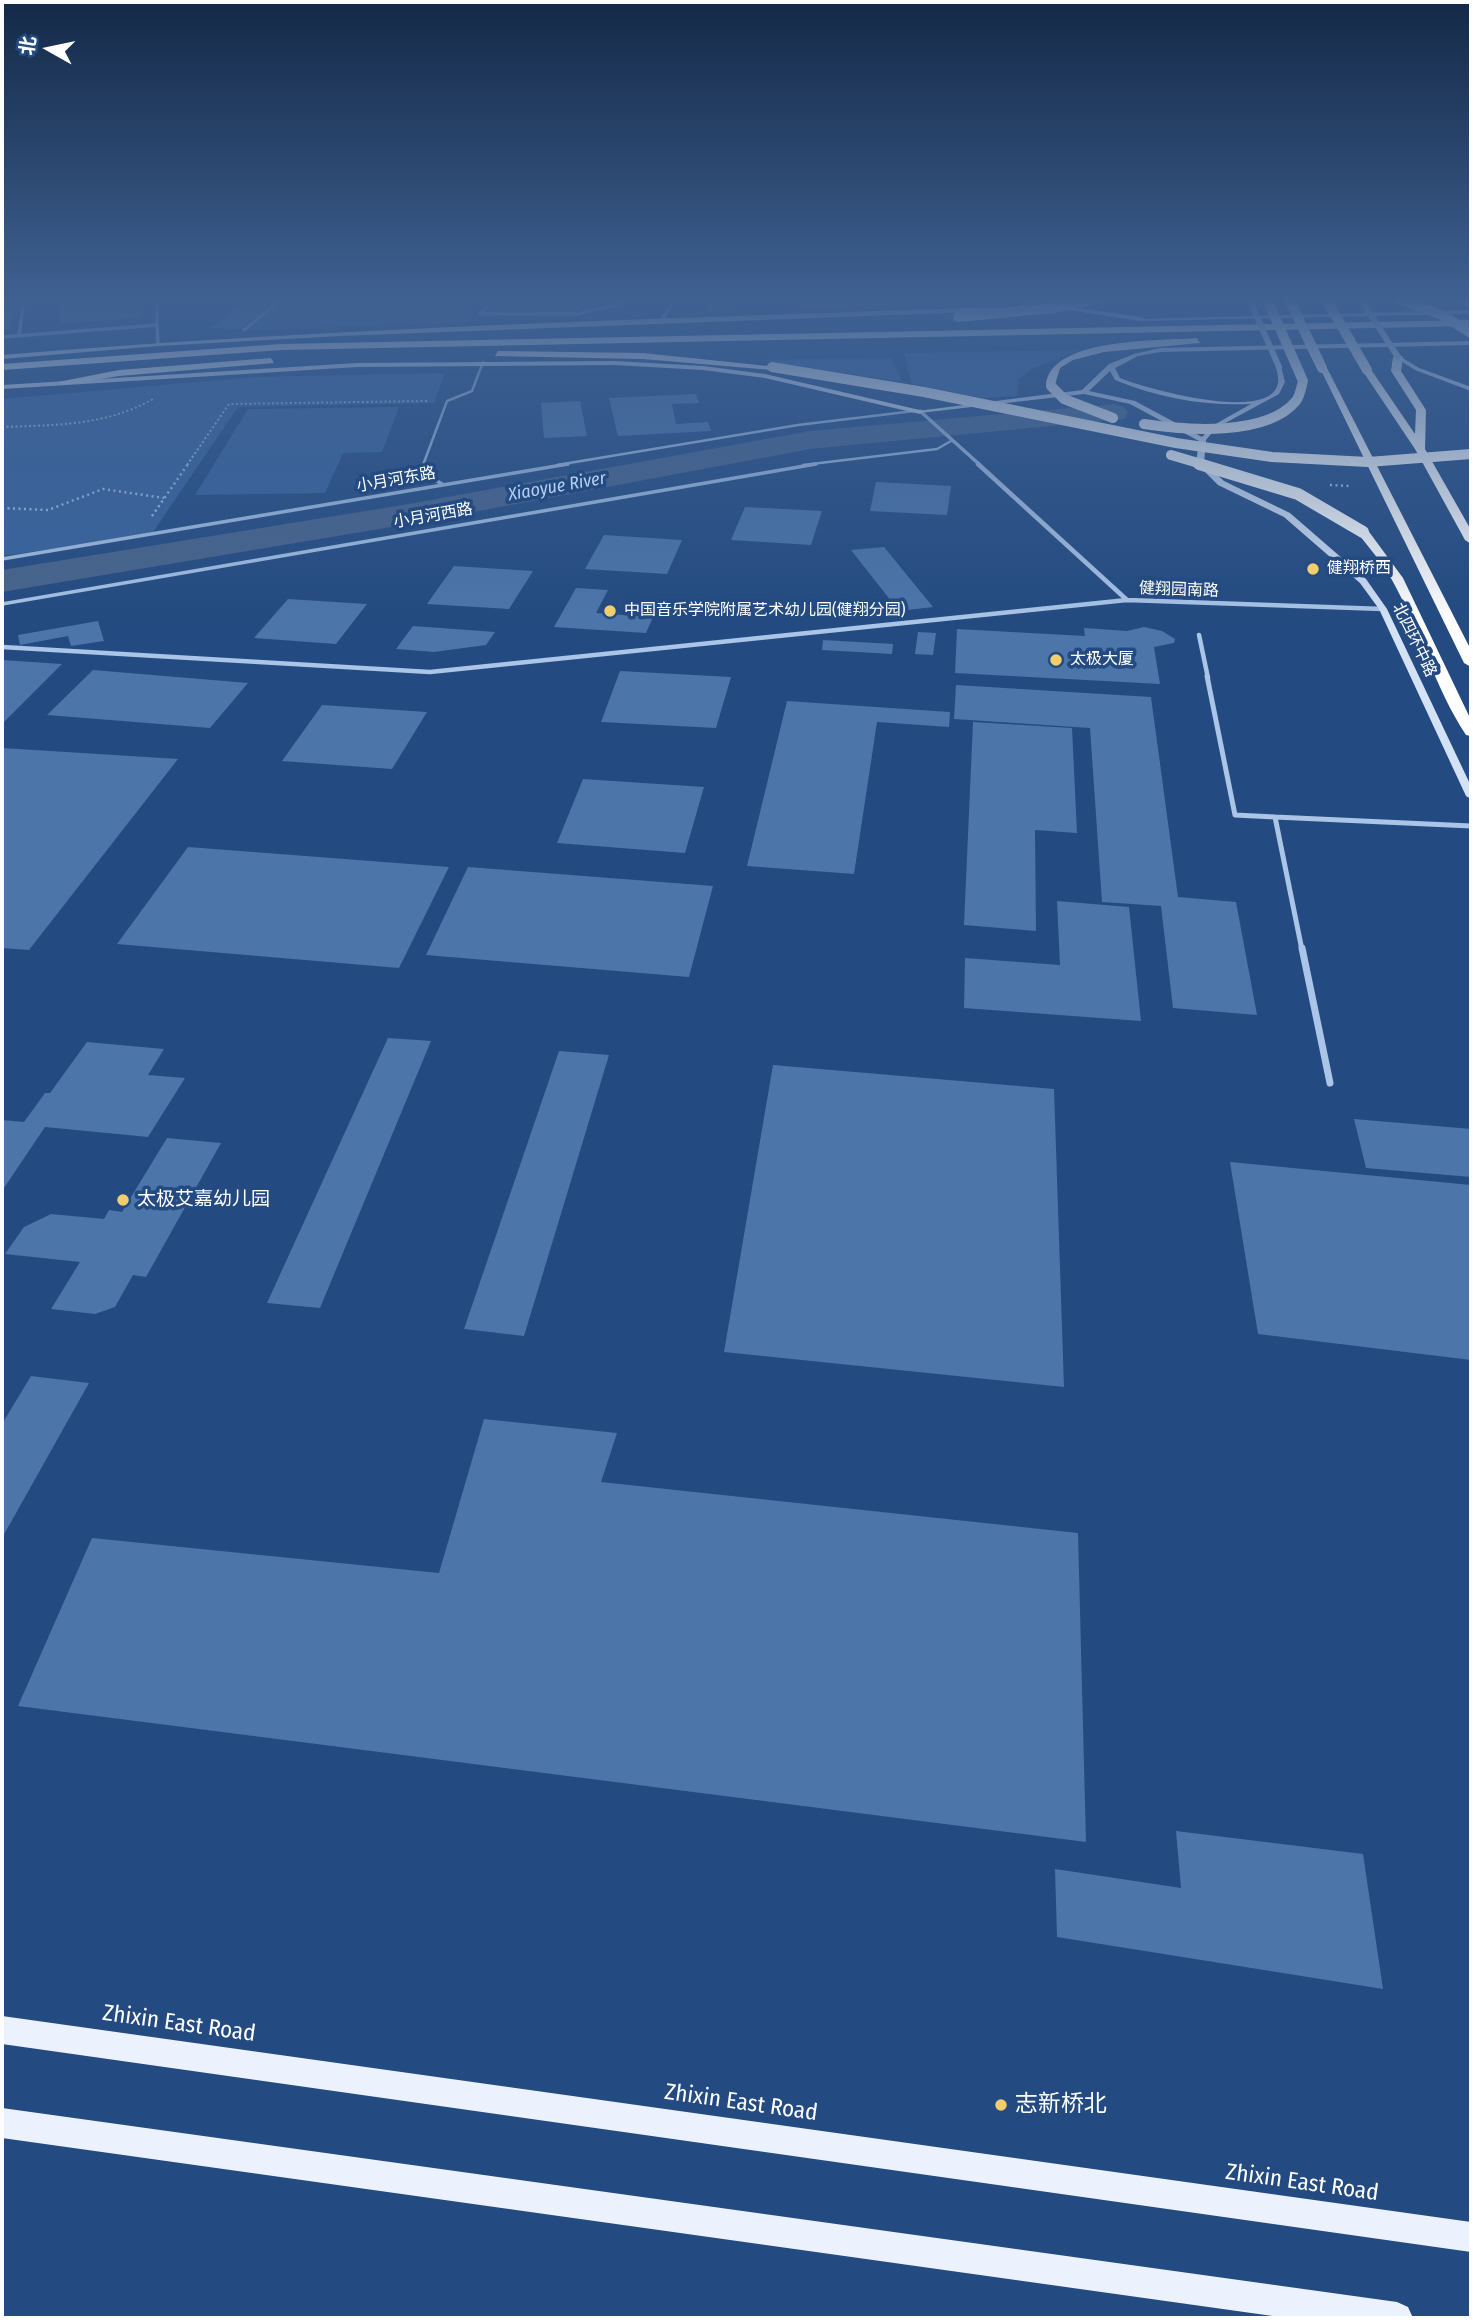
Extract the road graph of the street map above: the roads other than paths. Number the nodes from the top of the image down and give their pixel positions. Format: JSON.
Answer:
{"nodes":[{"id":1,"x":445,"y":407,"type":"edge"},
{"id":2,"x":903,"y":407,"type":"edge"},
{"id":3,"x":948,"y":407,"type":"edge"},
{"id":4,"x":952,"y":407,"type":"edge"},
{"id":5,"x":1006,"y":407,"type":"edge"},
{"id":6,"x":1081,"y":407,"type":"edge"},
{"id":7,"x":1143,"y":407,"type":"edge"},
{"id":8,"x":1255,"y":407,"type":"edge"},
{"id":9,"x":1290,"y":407,"type":"edge"},
{"id":10,"x":1342,"y":407,"type":"edge"},
{"id":11,"x":1392,"y":407,"type":"edge"},
{"id":12,"x":1419,"y":407,"type":"edge"},
{"id":13,"x":920,"y":411,"type":"junction"},
{"id":14,"x":1203,"y":440,"type":"junction"},
{"id":15,"x":951,"y":441,"type":"junction"},
{"id":16,"x":1420,"y":449,"type":"junction"},
{"id":17,"x":1471,"y":454,"type":"edge"},
{"id":18,"x":443,"y":485,"type":"junction"},
{"id":19,"x":1471,"y":540,"type":"edge"},
{"id":20,"x":2,"y":559,"type":"edge"},
{"id":21,"x":1127,"y":600,"type":"junction"},
{"id":22,"x":2,"y":604,"type":"edge"},
{"id":23,"x":1383,"y":610,"type":"junction"},
{"id":24,"x":1199,"y":635,"type":"dead end"},
{"id":25,"x":2,"y":648,"type":"edge"},
{"id":26,"x":1471,"y":663,"type":"edge"},
{"id":27,"x":1471,"y":732,"type":"edge"},
{"id":28,"x":1471,"y":796,"type":"edge"},
{"id":29,"x":1276,"y":817,"type":"junction"},
{"id":30,"x":1471,"y":826,"type":"edge"},
{"id":31,"x":1330,"y":1083,"type":"dead end"},
{"id":32,"x":2,"y":2030,"type":"edge"},
{"id":33,"x":2,"y":2123,"type":"edge"},
{"id":34,"x":1471,"y":2237,"type":"edge"},
{"id":35,"x":1397,"y":2318,"type":"edge"}],
"edges":[{"from":1,"to":18,"type":"lane"},
{"from":2,"to":13,"type":"main road"},
{"from":3,"to":27,"type":"highway","bridge":true},
{"from":4,"to":13,"type":"street"},
{"from":5,"to":17,"type":"highway","bridge":true},
{"from":6,"to":9,"type":"highway","bridge":true},
{"from":7,"to":14,"type":"street"},
{"from":8,"to":14,"type":"street"},
{"from":10,"to":26,"type":"highway","bridge":true},
{"from":11,"to":16,"type":"highway","bridge":true},
{"from":12,"to":16,"type":"highway"},
{"from":13,"to":15,"type":"street","name":"健翔园南路"},
{"from":13,"to":18,"type":"lane","name":"小月河东路"},
{"from":14,"to":23,"type":"street","name":"北四环中路"},
{"from":15,"to":21,"type":"street","name":"健翔园南路"},
{"from":15,"to":22,"type":"lane","name":"小月河西路"},
{"from":16,"to":19,"type":"highway"},
{"from":18,"to":20,"type":"lane","name":"小月河东路"},
{"from":21,"to":23,"type":"street","name":"健翔园南路"},
{"from":21,"to":25,"type":"street"},
{"from":23,"to":28,"type":"street","name":"北四环中路"},
{"from":24,"to":29,"type":"street"},
{"from":29,"to":30,"type":"street"},
{"from":29,"to":31,"type":"street"},
{"from":32,"to":34,"type":"main road","name":"Zhixin East Road"},
{"from":33,"to":35,"type":"main road"}]}
